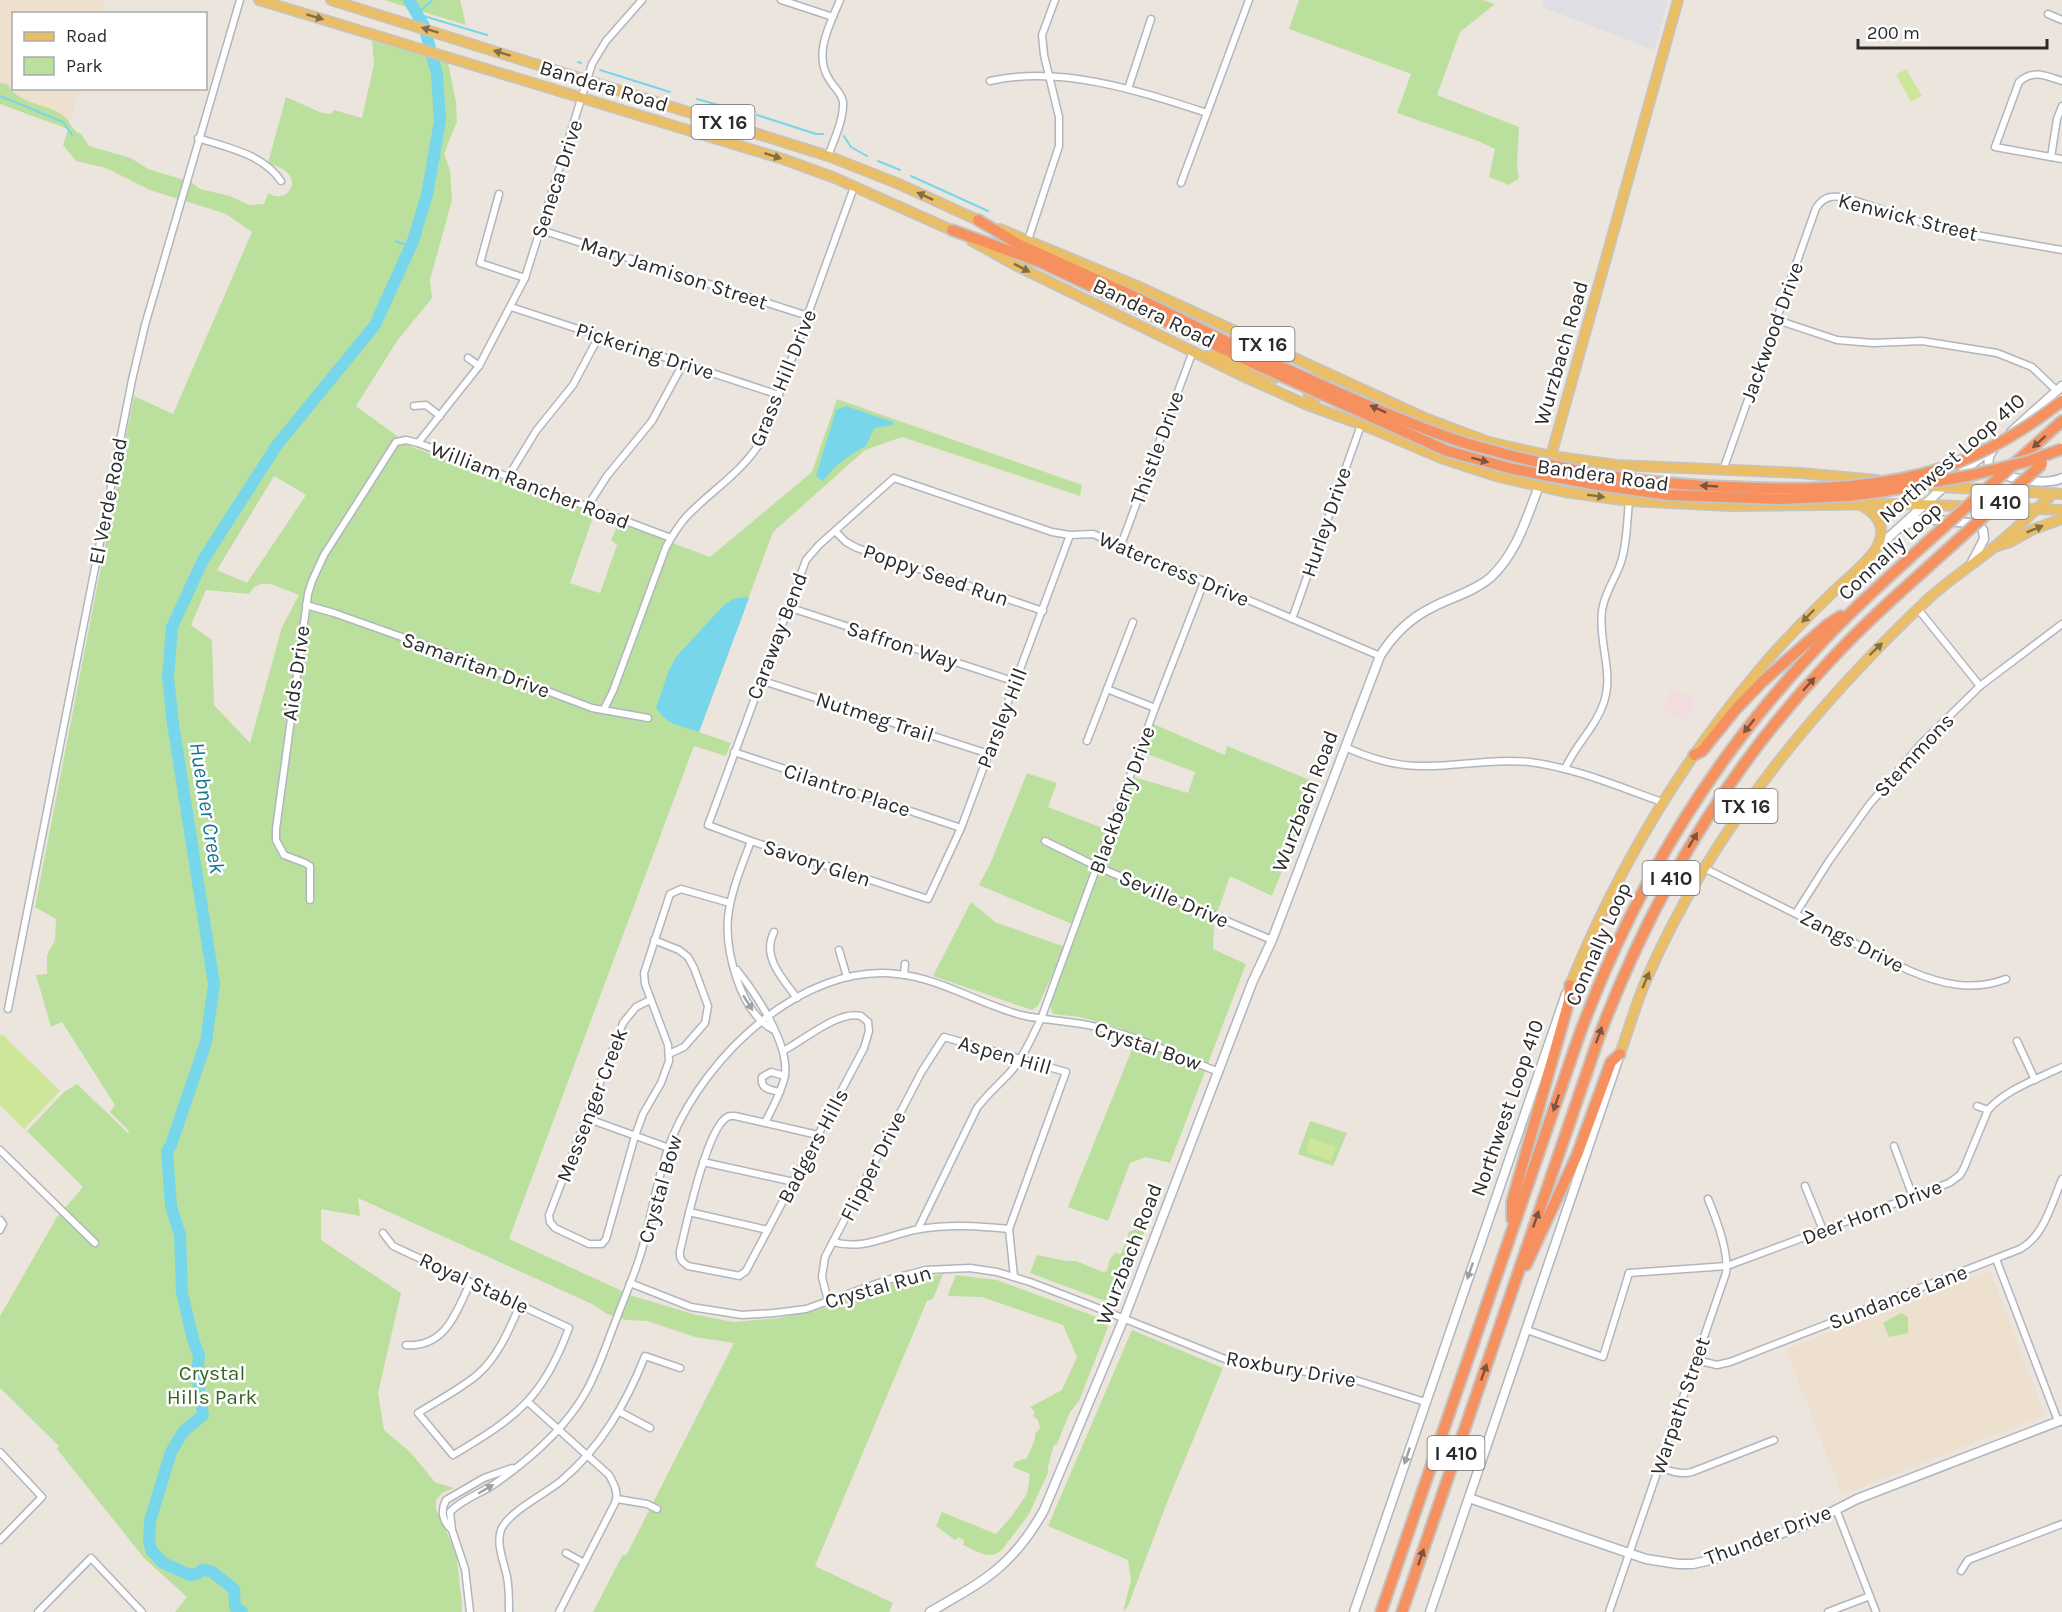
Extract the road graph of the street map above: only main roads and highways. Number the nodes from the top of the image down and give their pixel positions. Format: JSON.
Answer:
{"nodes":[{"id":1,"x":259,"y":0,"type":"edge"},
{"id":2,"x":331,"y":0,"type":"edge"},
{"id":3,"x":1678,"y":0,"type":"edge"},
{"id":4,"x":978,"y":220,"type":"junction"},
{"id":5,"x":952,"y":230,"type":"junction"},
{"id":6,"x":1249,"y":338,"type":"junction"},
{"id":7,"x":1202,"y":356,"type":"junction"},
{"id":8,"x":1254,"y":359,"type":"junction"},
{"id":9,"x":1359,"y":388,"type":"junction"},
{"id":10,"x":2060,"y":393,"type":"edge"},
{"id":11,"x":1329,"y":413,"type":"junction"},
{"id":12,"x":2062,"y":421,"type":"edge"},
{"id":13,"x":2000,"y":441,"type":"junction"},
{"id":14,"x":2062,"y":447,"type":"edge"},
{"id":15,"x":1986,"y":453,"type":"junction"},
{"id":16,"x":1551,"y":456,"type":"junction"},
{"id":17,"x":2062,"y":478,"type":"edge"},
{"id":18,"x":1896,"y":482,"type":"junction"},
{"id":19,"x":1539,"y":486,"type":"junction"},
{"id":20,"x":2062,"y":487,"type":"edge"},
{"id":21,"x":1941,"y":488,"type":"junction"},
{"id":22,"x":2058,"y":494,"type":"edge"},
{"id":23,"x":1858,"y":504,"type":"junction"},
{"id":24,"x":1922,"y":505,"type":"junction"},
{"id":25,"x":2035,"y":510,"type":"junction"},
{"id":26,"x":2062,"y":510,"type":"edge"},
{"id":27,"x":2062,"y":519,"type":"edge"},
{"id":28,"x":1895,"y":531,"type":"junction"},
{"id":29,"x":1877,"y":548,"type":"junction"},
{"id":30,"x":1994,"y":548,"type":"junction"},
{"id":31,"x":1971,"y":564,"type":"junction"},
{"id":32,"x":1859,"y":605,"type":"junction"},
{"id":33,"x":1694,"y":755,"type":"junction"},
{"id":34,"x":1570,"y":986,"type":"junction"},
{"id":35,"x":1620,"y":1054,"type":"junction"},
{"id":36,"x":1512,"y":1228,"type":"junction"},
{"id":37,"x":1510,"y":1294,"type":"junction"},
{"id":38,"x":2060,"y":1421,"type":"edge"},
{"id":39,"x":1469,"y":1498,"type":"junction"},
{"id":40,"x":930,"y":1612,"type":"edge"},
{"id":41,"x":1354,"y":1612,"type":"edge"},
{"id":42,"x":1381,"y":1612,"type":"edge"},
{"id":43,"x":1402,"y":1612,"type":"edge"},
{"id":44,"x":1430,"y":1612,"type":"edge"}],
"edges":[{"from":1,"to":5,"type":"main road","name":"Bandera Road","number":"TX 16","one_way":true},
{"from":4,"to":2,"type":"main road","name":"Bandera Road","number":"TX 16","one_way":true},
{"from":3,"to":16,"type":"main road","name":"Wurzbach Road"},
{"from":4,"to":6,"type":"main road","name":"Bandera Road","number":"TX 16"},
{"from":4,"to":8,"type":"highway"},
{"from":5,"to":7,"type":"main road","name":"Bandera Road","number":"TX 16","one_way":true},
{"from":5,"to":8,"type":"highway"},
{"from":6,"to":7,"type":"main road"},
{"from":6,"to":9,"type":"main road","name":"Bandera Road","number":"TX 16"},
{"from":7,"to":11,"type":"main road","name":"Bandera Road","number":"TX 16"},
{"from":10,"to":8,"type":"highway","one_way":true,"bridge":true},
{"from":8,"to":14,"type":"highway","one_way":true,"bridge":true},
{"from":9,"to":11,"type":"main road"},
{"from":9,"to":16,"type":"main road","name":"Bandera Road","number":"TX 16"},
{"from":10,"to":13,"type":"main road","name":"Northwest Loop 410"},
{"from":11,"to":19,"type":"main road","name":"Bandera Road","number":"TX 16"},
{"from":12,"to":32,"type":"highway","name":"Connally Loop","number":"I 410","one_way":true,"bridge":true},
{"from":13,"to":15,"type":"main road","name":"Northwest Loop 410"},
{"from":13,"to":17,"type":"main road"},
{"from":37,"to":14,"type":"highway","name":"Connally Loop","number":"I 410","one_way":true,"bridge":true},
{"from":15,"to":18,"type":"main road"},
{"from":15,"to":21,"type":"main road","name":"Northwest Loop 410"},
{"from":16,"to":18,"type":"main road","name":"Bandera Road","number":"TX 16"},
{"from":16,"to":19,"type":"main road","name":"Wurzbach Road"},
{"from":18,"to":21,"type":"main road","name":"Bandera Road","number":"TX 16"},
{"from":19,"to":23,"type":"main road","name":"Bandera Road","number":"TX 16","one_way":true},
{"from":19,"to":40,"type":"main road","name":"Wurzbach Road"},
{"from":20,"to":22,"type":"main road"},
{"from":21,"to":22,"type":"main road","name":"Bandera Road","number":"TX 16"},
{"from":21,"to":24,"type":"main road","name":"Northwest Loop 410"},
{"from":22,"to":25,"type":"main road","number":"TX 16"},
{"from":23,"to":24,"type":"main road","name":"Bandera Road"},
{"from":23,"to":29,"type":"main road"},
{"from":24,"to":25,"type":"main road","name":"Bandera Road"},
{"from":24,"to":28,"type":"main road","name":"Northwest Loop 410"},
{"from":25,"to":26,"type":"main road","name":"Bandera Road"},
{"from":25,"to":30,"type":"main road","number":"TX 16"},
{"from":30,"to":27,"type":"main road","one_way":true},
{"from":28,"to":29,"type":"main road","name":"Northwest Loop 410"},
{"from":28,"to":31,"type":"main road"},
{"from":29,"to":33,"type":"main road","name":"Northwest Loop 410","one_way":true},
{"from":30,"to":31,"type":"main road","number":"TX 16"},
{"from":35,"to":31,"type":"main road","number":"TX 16","one_way":true},
{"from":32,"to":33,"type":"highway"},
{"from":32,"to":36,"type":"highway","name":"Connally Loop","number":"I 410","one_way":true},
{"from":33,"to":34,"type":"main road","name":"Northwest Loop 410"},
{"from":34,"to":36,"type":"highway"},
{"from":34,"to":41,"type":"main road","name":"Northwest Loop 410","one_way":true},
{"from":35,"to":37,"type":"highway","number":"TX 16"},
{"from":35,"to":39,"type":"main road"},
{"from":36,"to":42,"type":"highway","name":"Connally Loop","number":"I 410"},
{"from":43,"to":37,"type":"highway","name":"Connally Loop","number":"I 410","one_way":true},
{"from":38,"to":39,"type":"main road","name":"Thunder Drive"},
{"from":39,"to":44,"type":"main road"}]}
